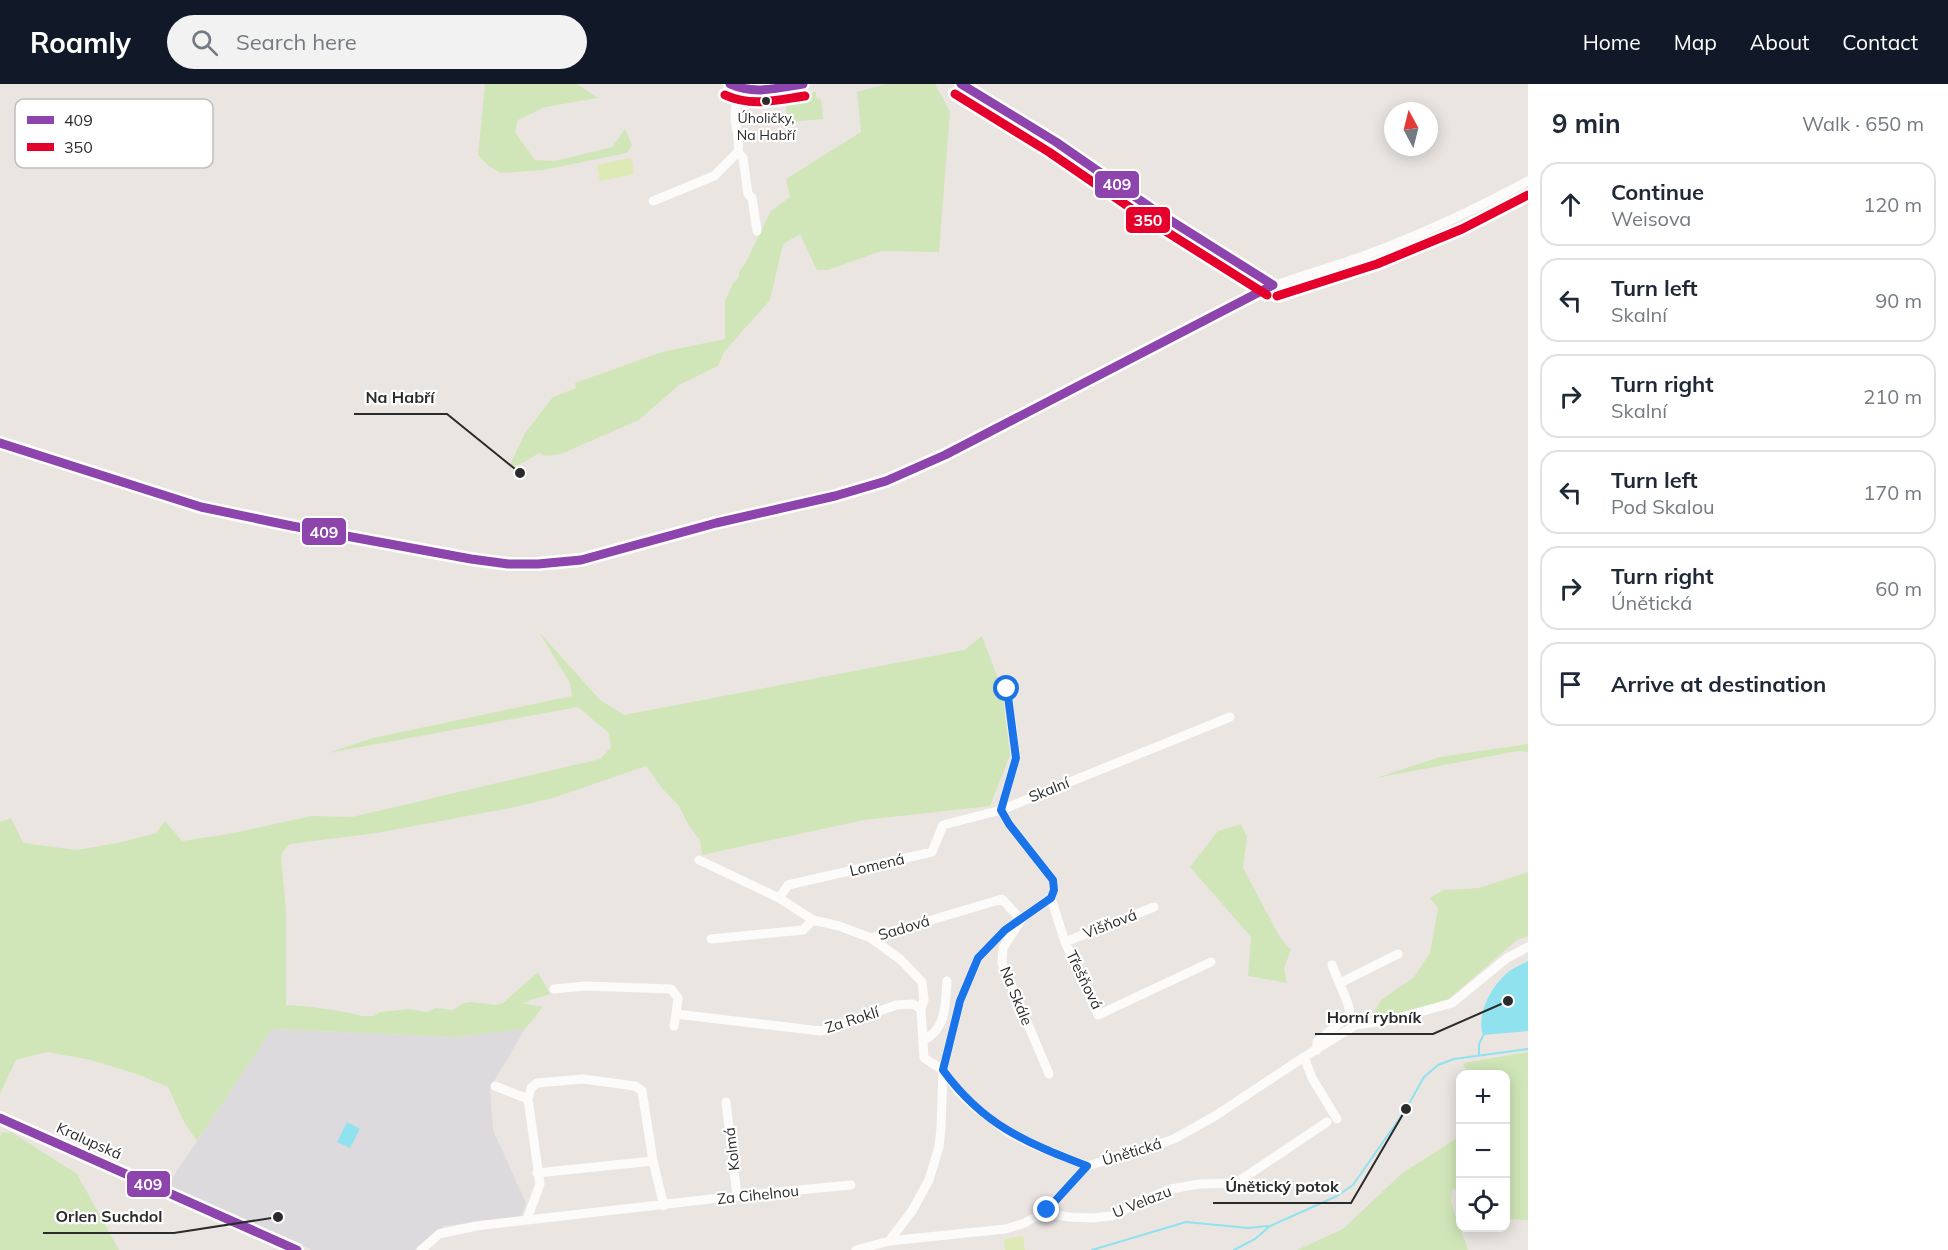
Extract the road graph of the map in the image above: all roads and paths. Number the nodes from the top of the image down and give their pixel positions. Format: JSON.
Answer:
{"nodes":[{"id":1,"x":730,"y":84,"type":"edge"},
{"id":2,"x":803,"y":84,"type":"edge"},
{"id":3,"x":961,"y":84,"type":"edge"},
{"id":4,"x":741,"y":89,"type":"junction"},
{"id":5,"x":738,"y":152,"type":"junction"},
{"id":6,"x":1528,"y":181,"type":"edge"},
{"id":7,"x":653,"y":201,"type":"dead end"},
{"id":8,"x":758,"y":231,"type":"dead end"},
{"id":9,"x":1273,"y":285,"type":"junction"},
{"id":10,"x":0,"y":443,"type":"edge"},
{"id":11,"x":1007,"y":689,"type":"dead end"},
{"id":12,"x":1230,"y":717,"type":"dead end"},
{"id":13,"x":1001,"y":810,"type":"junction"},
{"id":14,"x":699,"y":860,"type":"dead end"},
{"id":15,"x":779,"y":898,"type":"junction"},
{"id":16,"x":1051,"y":898,"type":"junction"},
{"id":17,"x":1154,"y":907,"type":"dead end"},
{"id":18,"x":813,"y":920,"type":"junction"},
{"id":19,"x":1021,"y":920,"type":"junction"},
{"id":20,"x":871,"y":938,"type":"junction"},
{"id":21,"x":711,"y":939,"type":"dead end"},
{"id":22,"x":1065,"y":942,"type":"junction"},
{"id":23,"x":1528,"y":947,"type":"edge"},
{"id":24,"x":1398,"y":954,"type":"dead end"},
{"id":25,"x":1211,"y":962,"type":"dead end"},
{"id":26,"x":1332,"y":965,"type":"dead end"},
{"id":27,"x":947,"y":981,"type":"dead end"},
{"id":28,"x":1340,"y":983,"type":"junction"},
{"id":29,"x":554,"y":989,"type":"dead end"},
{"id":30,"x":921,"y":1009,"type":"junction"},
{"id":31,"x":676,"y":1014,"type":"junction"},
{"id":32,"x":674,"y":1026,"type":"dead end"},
{"id":33,"x":923,"y":1041,"type":"junction"},
{"id":34,"x":1317,"y":1050,"type":"junction"},
{"id":35,"x":1304,"y":1057,"type":"junction"},
{"id":36,"x":943,"y":1070,"type":"junction"},
{"id":37,"x":1049,"y":1074,"type":"dead end"},
{"id":38,"x":495,"y":1086,"type":"dead end"},
{"id":39,"x":528,"y":1098,"type":"junction"},
{"id":40,"x":726,"y":1102,"type":"dead end"},
{"id":41,"x":0,"y":1118,"type":"edge"},
{"id":42,"x":653,"y":1161,"type":"junction"},
{"id":43,"x":1087,"y":1166,"type":"junction"},
{"id":44,"x":537,"y":1173,"type":"junction"},
{"id":45,"x":851,"y":1185,"type":"dead end"},
{"id":46,"x":737,"y":1196,"type":"junction"},
{"id":47,"x":664,"y":1206,"type":"junction"},
{"id":48,"x":1047,"y":1210,"type":"junction"},
{"id":49,"x":527,"y":1219,"type":"junction"},
{"id":50,"x":889,"y":1241,"type":"junction"},
{"id":51,"x":297,"y":1250,"type":"edge"},
{"id":52,"x":421,"y":1250,"type":"edge"},
{"id":53,"x":856,"y":1250,"type":"edge"}],
"edges":[{"from":1,"to":4,"type":"street"},
{"from":2,"to":4,"type":"street"},
{"from":3,"to":9,"type":"street"},
{"from":4,"to":5,"type":"street"},
{"from":5,"to":7,"type":"street"},
{"from":5,"to":8,"type":"street"},
{"from":6,"to":9,"type":"street"},
{"from":9,"to":10,"type":"street"},
{"from":11,"to":13,"type":"street"},
{"from":12,"to":13,"type":"street","name":"Skalní"},
{"from":13,"to":15,"type":"street","name":"Lomená"},
{"from":13,"to":16,"type":"street"},
{"from":14,"to":15,"type":"street"},
{"from":15,"to":18,"type":"street"},
{"from":16,"to":19,"type":"street"},
{"from":16,"to":22,"type":"street","name":"Třešňová"},
{"from":17,"to":22,"type":"street","name":"Višňová"},
{"from":18,"to":20,"type":"street","name":"Sadová"},
{"from":18,"to":21,"type":"street"},
{"from":19,"to":20,"type":"street","name":"Sadová"},
{"from":19,"to":36,"type":"street"},
{"from":19,"to":37,"type":"street","name":"Na Skále"},
{"from":20,"to":30,"type":"street"},
{"from":22,"to":25,"type":"street","name":"Třešňová"},
{"from":23,"to":34,"type":"street","name":"Únětická"},
{"from":24,"to":28,"type":"street"},
{"from":26,"to":28,"type":"street"},
{"from":27,"to":33,"type":"street"},
{"from":28,"to":34,"type":"street"},
{"from":29,"to":31,"type":"street"},
{"from":30,"to":31,"type":"street","name":"Za Roklí"},
{"from":30,"to":33,"type":"street"},
{"from":31,"to":32,"type":"street"},
{"from":33,"to":36,"type":"street"},
{"from":34,"to":35,"type":"street","name":"Únětická"},
{"from":35,"to":43,"type":"street","name":"Únětická"},
{"from":35,"to":48,"type":"street","name":"U Velazu"},
{"from":36,"to":43,"type":"street"},
{"from":36,"to":50,"type":"street"},
{"from":38,"to":39,"type":"street"},
{"from":39,"to":42,"type":"street"},
{"from":39,"to":44,"type":"street"},
{"from":40,"to":46,"type":"street","name":"Kolmá"},
{"from":41,"to":51,"type":"main road","name":"Kralupská"},
{"from":42,"to":44,"type":"street"},
{"from":42,"to":47,"type":"street"},
{"from":43,"to":48,"type":"street","name":"Únětická"},
{"from":44,"to":49,"type":"street"},
{"from":45,"to":46,"type":"street","name":"Za Cihelnou"},
{"from":46,"to":47,"type":"street","name":"Za Cihelnou"},
{"from":47,"to":49,"type":"street","name":"Za Cihelnou"},
{"from":48,"to":50,"type":"street","name":"Únětická"},
{"from":49,"to":52,"type":"street","name":"Za Cihelnou"},
{"from":50,"to":53,"type":"street","name":"Únětická"}]}
